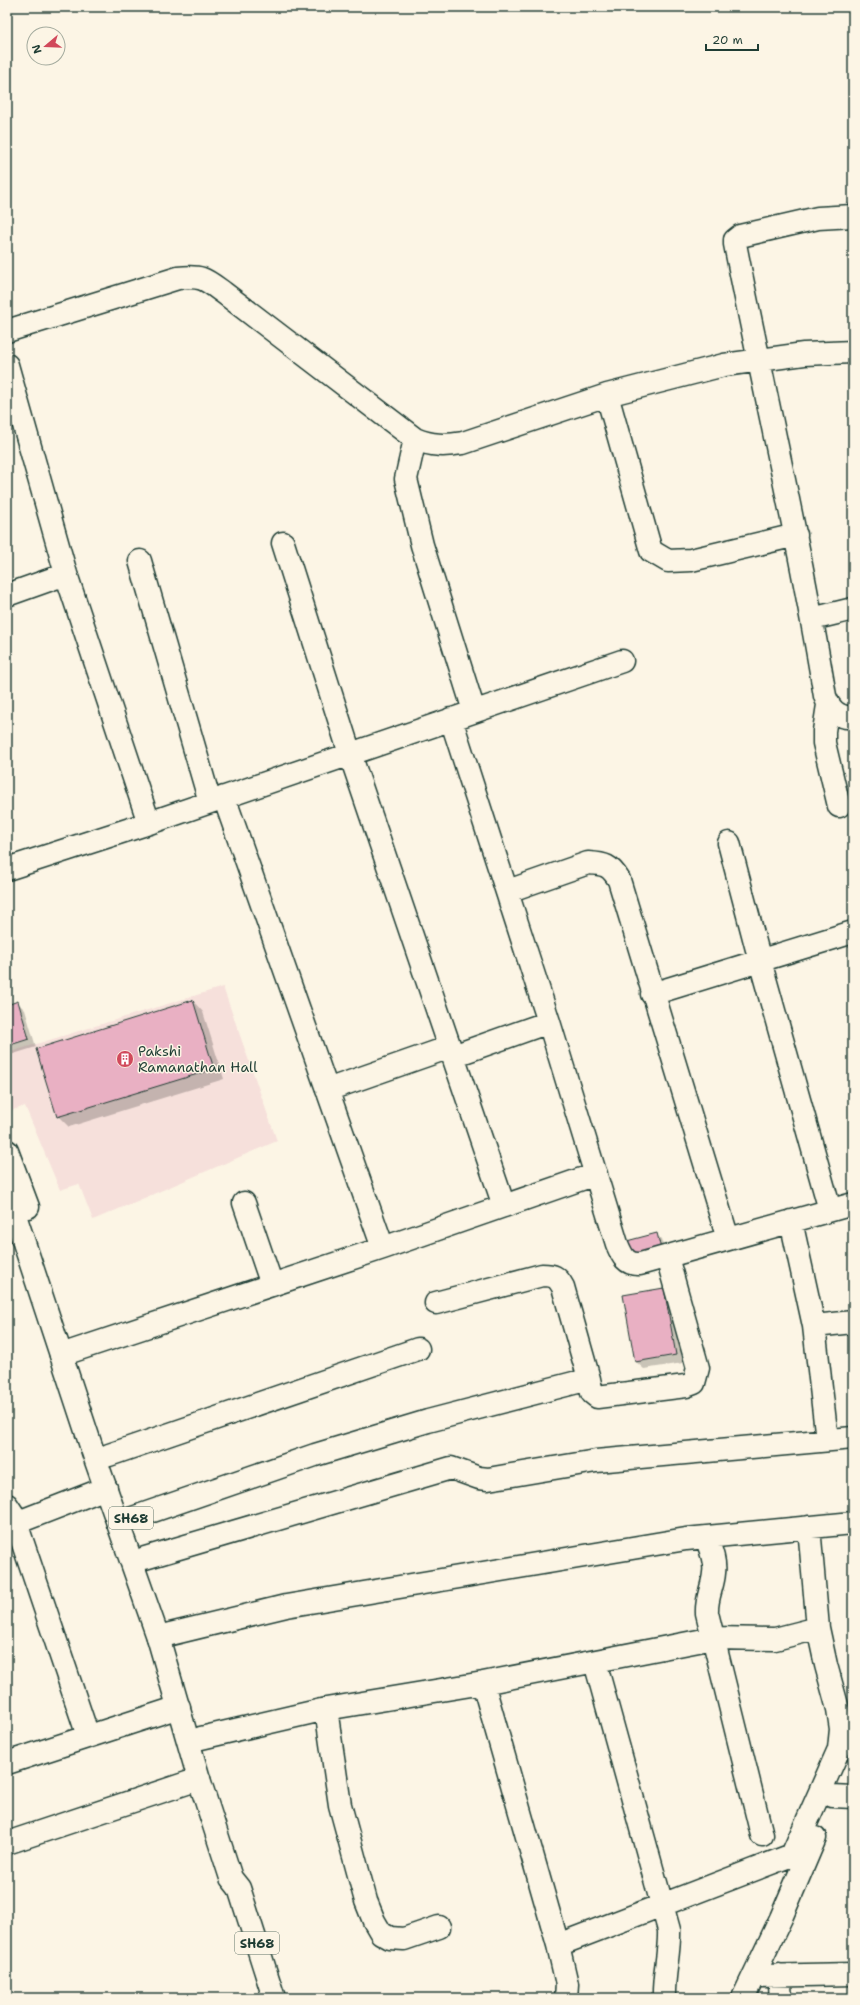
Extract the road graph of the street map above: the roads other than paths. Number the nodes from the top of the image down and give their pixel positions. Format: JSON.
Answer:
{"nodes":[{"id":1,"x":853,"y":216,"type":"edge"},
{"id":2,"x":7,"y":332,"type":"edge"},
{"id":3,"x":853,"y":352,"type":"edge"},
{"id":4,"x":758,"y":360,"type":"junction"},
{"id":5,"x":7,"y":364,"type":"edge"},
{"id":6,"x":607,"y":395,"type":"junction"},
{"id":7,"x":414,"y":444,"type":"junction"},
{"id":8,"x":796,"y":536,"type":"junction"},
{"id":9,"x":282,"y":543,"type":"dead end"},
{"id":10,"x":140,"y":561,"type":"dead end"},
{"id":11,"x":66,"y":574,"type":"junction"},
{"id":12,"x":7,"y":595,"type":"edge"},
{"id":13,"x":853,"y":609,"type":"edge"},
{"id":14,"x":812,"y":618,"type":"junction"},
{"id":15,"x":622,"y":661,"type":"dead end"},
{"id":16,"x":828,"y":705,"type":"junction"},
{"id":17,"x":474,"y":711,"type":"junction"},
{"id":18,"x":853,"y":717,"type":"edge"},
{"id":19,"x":452,"y":719,"type":"junction"},
{"id":20,"x":350,"y":754,"type":"junction"},
{"id":21,"x":217,"y":800,"type":"junction"},
{"id":22,"x":839,"y":806,"type":"dead end"},
{"id":23,"x":149,"y":823,"type":"junction"},
{"id":24,"x":729,"y":843,"type":"dead end"},
{"id":25,"x":7,"y":868,"type":"edge"},
{"id":26,"x":508,"y":891,"type":"junction"},
{"id":27,"x":853,"y":932,"type":"edge"},
{"id":28,"x":760,"y":961,"type":"junction"},
{"id":29,"x":652,"y":994,"type":"junction"},
{"id":30,"x":549,"y":1022,"type":"junction"},
{"id":31,"x":452,"y":1052,"type":"junction"},
{"id":32,"x":327,"y":1090,"type":"junction"},
{"id":33,"x":7,"y":1151,"type":"edge"},
{"id":34,"x":596,"y":1174,"type":"junction"},
{"id":35,"x":12,"y":1197,"type":"edge"},
{"id":36,"x":244,"y":1203,"type":"dead end"},
{"id":37,"x":853,"y":1204,"type":"edge"},
{"id":38,"x":504,"y":1206,"type":"junction"},
{"id":39,"x":830,"y":1210,"type":"junction"},
{"id":40,"x":791,"y":1221,"type":"junction"},
{"id":41,"x":728,"y":1239,"type":"junction"},
{"id":42,"x":383,"y":1248,"type":"junction"},
{"id":43,"x":667,"y":1256,"type":"junction"},
{"id":44,"x":272,"y":1285,"type":"junction"},
{"id":45,"x":436,"y":1303,"type":"dead end"},
{"id":46,"x":853,"y":1322,"type":"edge"},
{"id":47,"x":814,"y":1326,"type":"junction"},
{"id":48,"x":418,"y":1349,"type":"dead end"},
{"id":49,"x":68,"y":1352,"type":"junction"},
{"id":50,"x":588,"y":1379,"type":"junction"},
{"id":51,"x":853,"y":1438,"type":"edge"},
{"id":52,"x":827,"y":1440,"type":"junction"},
{"id":53,"x":109,"y":1455,"type":"junction"},
{"id":54,"x":106,"y":1488,"type":"junction"},
{"id":55,"x":12,"y":1514,"type":"edge"},
{"id":56,"x":124,"y":1521,"type":"junction"},
{"id":57,"x":853,"y":1523,"type":"edge"},
{"id":58,"x":809,"y":1527,"type":"junction"},
{"id":59,"x":706,"y":1537,"type":"junction"},
{"id":60,"x":142,"y":1566,"type":"junction"},
{"id":61,"x":818,"y":1628,"type":"junction"},
{"id":62,"x":164,"y":1635,"type":"junction"},
{"id":63,"x":714,"y":1638,"type":"junction"},
{"id":64,"x":595,"y":1662,"type":"junction"},
{"id":65,"x":483,"y":1683,"type":"junction"},
{"id":66,"x":179,"y":1707,"type":"junction"},
{"id":67,"x":326,"y":1709,"type":"junction"},
{"id":68,"x":88,"y":1736,"type":"junction"},
{"id":69,"x":201,"y":1738,"type":"junction"},
{"id":70,"x":853,"y":1747,"type":"edge"},
{"id":71,"x":7,"y":1763,"type":"edge"},
{"id":72,"x":199,"y":1779,"type":"junction"},
{"id":73,"x":843,"y":1797,"type":"edge"},
{"id":74,"x":762,"y":1835,"type":"dead end"},
{"id":75,"x":7,"y":1843,"type":"edge"},
{"id":76,"x":801,"y":1852,"type":"junction"},
{"id":77,"x":239,"y":1888,"type":"junction"},
{"id":78,"x":662,"y":1904,"type":"junction"},
{"id":79,"x":439,"y":1927,"type":"dead end"},
{"id":80,"x":558,"y":1945,"type":"junction"},
{"id":81,"x":853,"y":1974,"type":"edge"},
{"id":82,"x":779,"y":1975,"type":"junction"},
{"id":83,"x":754,"y":1976,"type":"junction"},
{"id":84,"x":274,"y":1998,"type":"edge"},
{"id":85,"x":566,"y":1998,"type":"edge"},
{"id":86,"x":664,"y":1998,"type":"edge"},
{"id":87,"x":743,"y":1998,"type":"edge"},
{"id":88,"x":781,"y":1998,"type":"edge"}],
"edges":[{"from":1,"to":4,"type":"street"},
{"from":2,"to":7,"type":"street"},
{"from":3,"to":4,"type":"street"},
{"from":4,"to":6,"type":"street"},
{"from":4,"to":8,"type":"street"},
{"from":5,"to":11,"type":"street"},
{"from":6,"to":7,"type":"street"},
{"from":6,"to":8,"type":"street"},
{"from":7,"to":17,"type":"street"},
{"from":8,"to":14,"type":"street"},
{"from":9,"to":20,"type":"street"},
{"from":10,"to":21,"type":"street"},
{"from":11,"to":12,"type":"street"},
{"from":11,"to":23,"type":"street"},
{"from":13,"to":14,"type":"street"},
{"from":14,"to":16,"type":"street"},
{"from":15,"to":17,"type":"street"},
{"from":16,"to":18,"type":"street"},
{"from":16,"to":22,"type":"street"},
{"from":17,"to":19,"type":"street"},
{"from":19,"to":20,"type":"street"},
{"from":19,"to":26,"type":"street"},
{"from":20,"to":21,"type":"street"},
{"from":20,"to":31,"type":"street"},
{"from":21,"to":23,"type":"street"},
{"from":21,"to":32,"type":"street"},
{"from":23,"to":25,"type":"street"},
{"from":24,"to":28,"type":"street"},
{"from":26,"to":29,"type":"street"},
{"from":26,"to":30,"type":"street"},
{"from":27,"to":28,"type":"street"},
{"from":28,"to":29,"type":"street"},
{"from":28,"to":39,"type":"street"},
{"from":29,"to":41,"type":"street"},
{"from":30,"to":31,"type":"street"},
{"from":30,"to":34,"type":"street"},
{"from":31,"to":32,"type":"street"},
{"from":31,"to":38,"type":"street"},
{"from":32,"to":42,"type":"street"},
{"from":33,"to":35,"type":"street","number":"SH68"},
{"from":34,"to":38,"type":"street"},
{"from":34,"to":43,"type":"street"},
{"from":35,"to":49,"type":"street","number":"SH68"},
{"from":36,"to":44,"type":"street"},
{"from":37,"to":39,"type":"street"},
{"from":38,"to":42,"type":"street"},
{"from":39,"to":40,"type":"street"},
{"from":40,"to":41,"type":"street"},
{"from":40,"to":47,"type":"street"},
{"from":41,"to":43,"type":"street"},
{"from":42,"to":44,"type":"street"},
{"from":43,"to":50,"type":"street"},
{"from":44,"to":49,"type":"street"},
{"from":45,"to":50,"type":"street"},
{"from":46,"to":47,"type":"street"},
{"from":47,"to":52,"type":"street"},
{"from":48,"to":53,"type":"street"},
{"from":49,"to":53,"type":"street","number":"SH68"},
{"from":49,"to":54,"type":"street","number":"SH68"},
{"from":50,"to":56,"type":"street"},
{"from":51,"to":52,"type":"street"},
{"from":52,"to":60,"type":"street"},
{"from":53,"to":56,"type":"street","number":"SH68"},
{"from":54,"to":55,"type":"street"},
{"from":54,"to":56,"type":"street","number":"SH68"},
{"from":55,"to":68,"type":"street"},
{"from":56,"to":60,"type":"street","number":"SH68"},
{"from":57,"to":58,"type":"street"},
{"from":58,"to":59,"type":"street"},
{"from":58,"to":61,"type":"street"},
{"from":59,"to":62,"type":"street"},
{"from":59,"to":63,"type":"street"},
{"from":60,"to":62,"type":"street","number":"SH68"},
{"from":61,"to":63,"type":"street"},
{"from":61,"to":76,"type":"street"},
{"from":62,"to":66,"type":"street","number":"SH68"},
{"from":62,"to":69,"type":"street","number":"SH68"},
{"from":63,"to":64,"type":"street"},
{"from":63,"to":74,"type":"street"},
{"from":64,"to":65,"type":"street"},
{"from":64,"to":78,"type":"street"},
{"from":65,"to":67,"type":"street"},
{"from":65,"to":80,"type":"street"},
{"from":66,"to":68,"type":"street"},
{"from":66,"to":72,"type":"street","number":"SH68"},
{"from":67,"to":69,"type":"street"},
{"from":67,"to":79,"type":"street"},
{"from":68,"to":71,"type":"street"},
{"from":69,"to":77,"type":"street","number":"SH68"},
{"from":70,"to":73,"type":"street"},
{"from":72,"to":75,"type":"street"},
{"from":72,"to":77,"type":"street","number":"SH68"},
{"from":73,"to":76,"type":"street"},
{"from":76,"to":78,"type":"street"},
{"from":76,"to":83,"type":"street"},
{"from":77,"to":84,"type":"street","number":"SH68"},
{"from":78,"to":80,"type":"street"},
{"from":78,"to":86,"type":"street"},
{"from":80,"to":85,"type":"street"},
{"from":81,"to":82,"type":"street"},
{"from":82,"to":83,"type":"street"},
{"from":82,"to":88,"type":"street"},
{"from":83,"to":87,"type":"street"}]}
